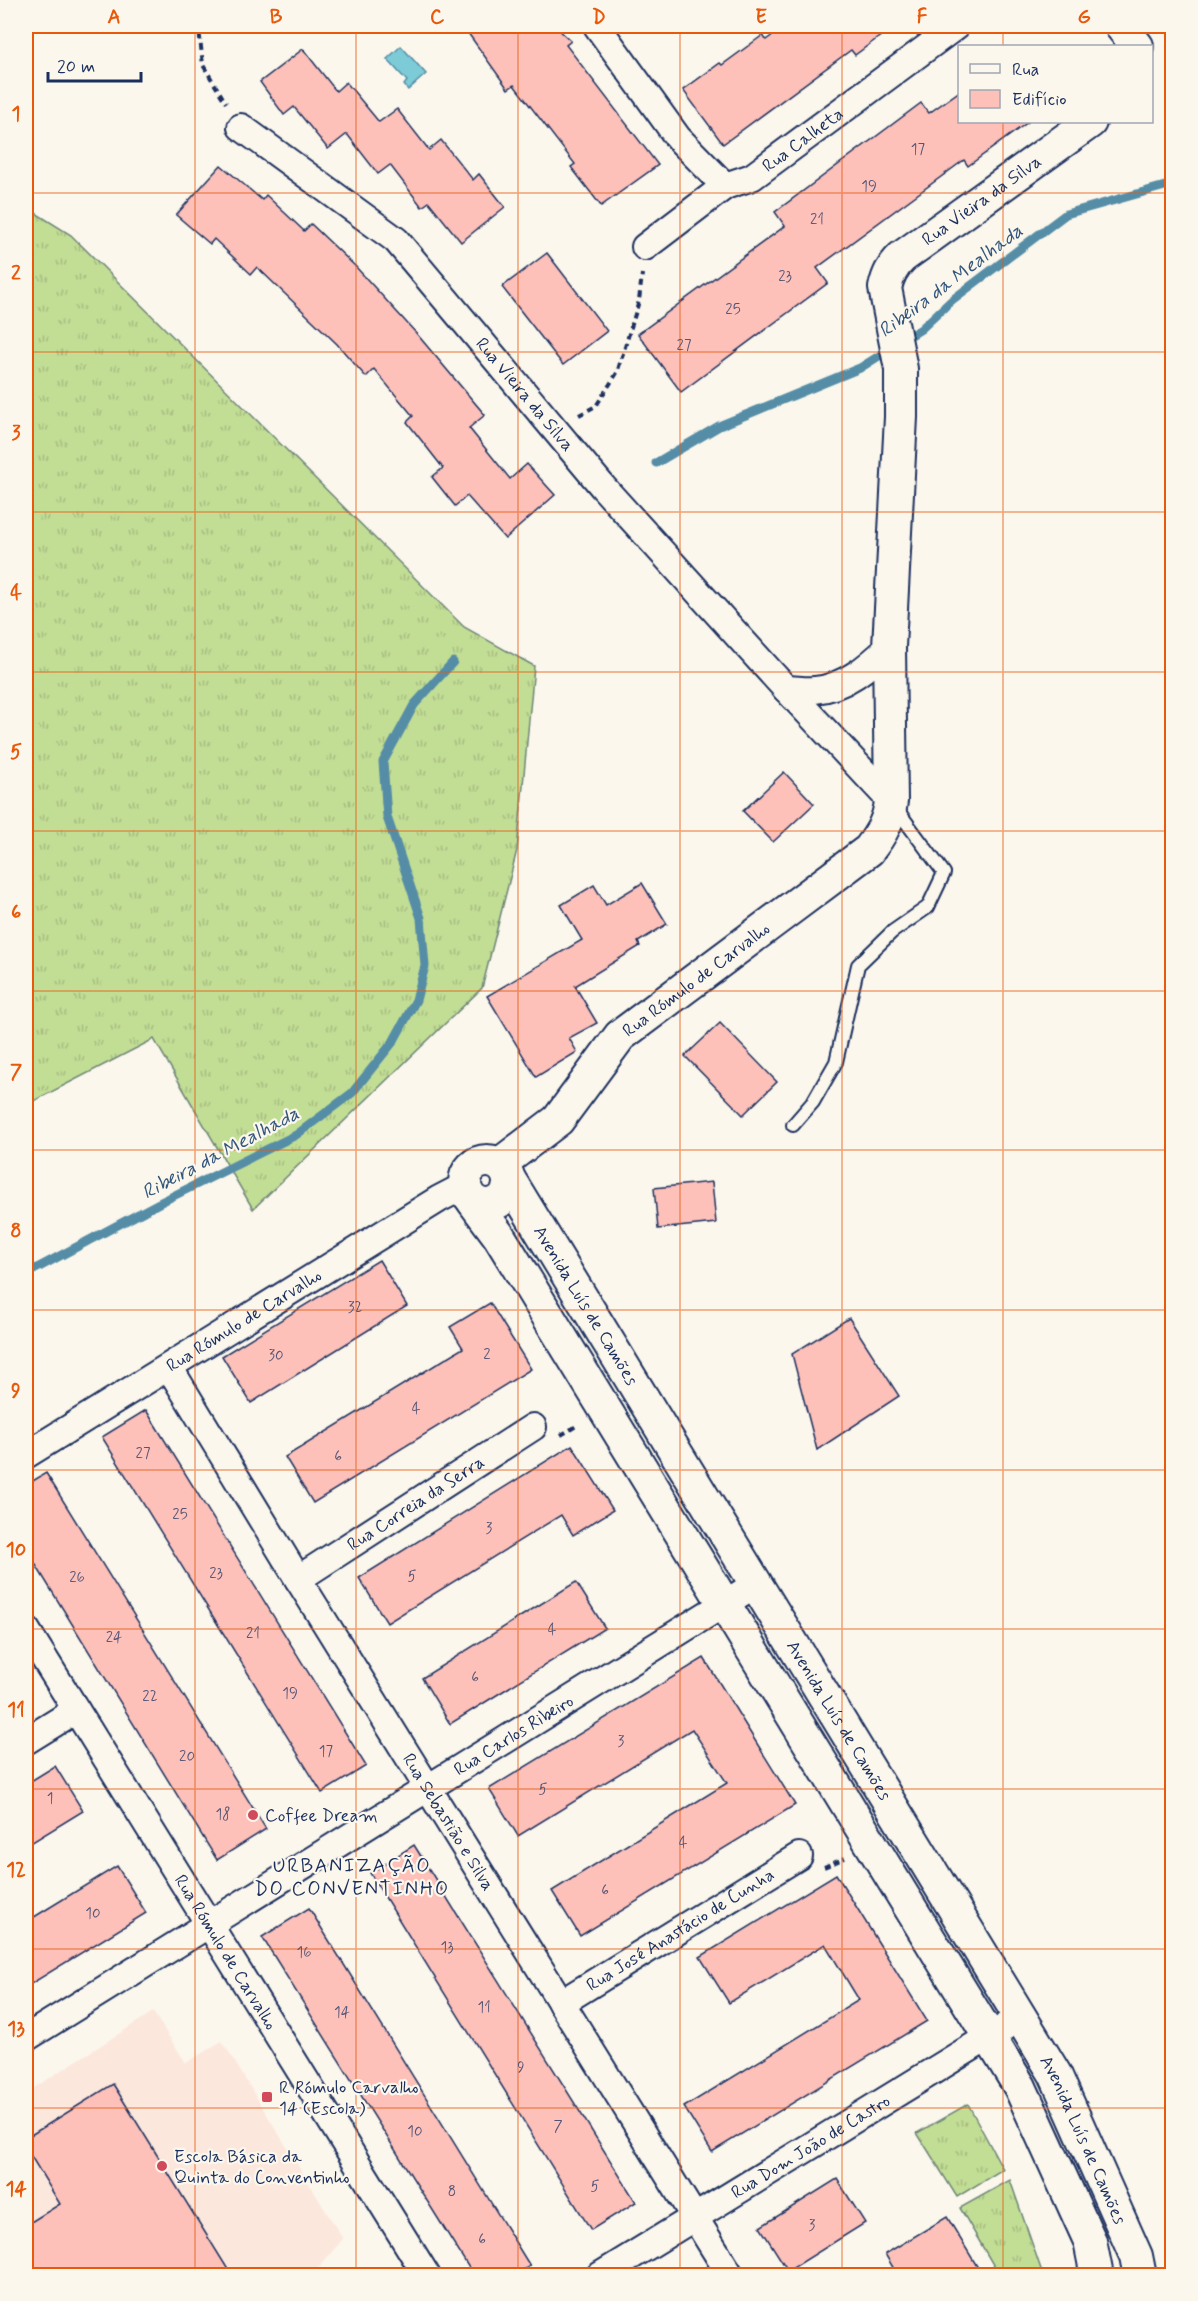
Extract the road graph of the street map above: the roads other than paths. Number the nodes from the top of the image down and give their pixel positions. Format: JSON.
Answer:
{"nodes":[{"id":1,"x":597,"y":26,"type":"edge"},
{"id":2,"x":956,"y":26,"type":"edge"},
{"id":3,"x":1121,"y":26,"type":"edge"},
{"id":4,"x":1136,"y":45,"type":"edge"},
{"id":5,"x":1089,"y":123,"type":"edge"},
{"id":6,"x":241,"y":127,"type":"road end"},
{"id":7,"x":725,"y":186,"type":"junction"},
{"id":8,"x":645,"y":247,"type":"road end"},
{"id":9,"x":890,"y":647,"type":"junction"},
{"id":10,"x":786,"y":689,"type":"junction"},
{"id":11,"x":891,"y":801,"type":"junction"},
{"id":12,"x":793,"y":1125,"type":"dead end"},
{"id":13,"x":505,"y":1172,"type":"junction"},
{"id":14,"x":469,"y":1193,"type":"junction"},
{"id":15,"x":169,"y":1367,"type":"junction"},
{"id":16,"x":532,"y":1427,"type":"road end"},
{"id":17,"x":26,"y":1455,"type":"edge"},
{"id":18,"x":298,"y":1579,"type":"junction"},
{"id":19,"x":756,"y":1584,"type":"junction"},
{"id":20,"x":724,"y":1603,"type":"junction"},
{"id":21,"x":26,"y":1629,"type":"edge"},
{"id":22,"x":76,"y":1710,"type":"junction"},
{"id":23,"x":26,"y":1741,"type":"edge"},
{"id":24,"x":427,"y":1787,"type":"junction"},
{"id":25,"x":799,"y":1856,"type":"dead end"},
{"id":26,"x":209,"y":1924,"type":"junction"},
{"id":27,"x":561,"y":2003,"type":"junction"},
{"id":28,"x":1021,"y":2017,"type":"junction"},
{"id":29,"x":26,"y":2038,"type":"edge"},
{"id":30,"x":991,"y":2038,"type":"junction"},
{"id":31,"x":695,"y":2217,"type":"junction"},
{"id":32,"x":427,"y":2276,"type":"edge"},
{"id":33,"x":599,"y":2276,"type":"edge"},
{"id":34,"x":731,"y":2276,"type":"edge"},
{"id":35,"x":1097,"y":2276,"type":"edge"},
{"id":36,"x":1140,"y":2276,"type":"edge"}],
"edges":[{"from":1,"to":7,"type":"street"},
{"from":2,"to":7,"type":"street","name":"Rua Calheta"},
{"from":3,"to":4,"type":"street"},
{"from":5,"to":9,"type":"street","name":"Rua Vieira da Silva"},
{"from":6,"to":10,"type":"street","name":"Rua Vieira da Silva"},
{"from":7,"to":8,"type":"street","name":"Rua Calheta"},
{"from":9,"to":10,"type":"street"},
{"from":9,"to":11,"type":"street","name":"Rua Vieira da Silva"},
{"from":10,"to":11,"type":"street","name":"Rua Vieira da Silva"},
{"from":11,"to":12,"type":"lane"},
{"from":11,"to":13,"type":"street","name":"Rua Rómulo de Carvalho"},
{"from":13,"to":14,"type":"street"},
{"from":13,"to":19,"type":"street","name":"Avenida Luís de Camões"},
{"from":14,"to":15,"type":"street","name":"Rua Rómulo de Carvalho"},
{"from":14,"to":20,"type":"street","name":"Avenida Luís de Camões"},
{"from":15,"to":17,"type":"street","name":"Rua Rómulo de Carvalho"},
{"from":15,"to":18,"type":"street","name":"Rua Sebastião e Silva"},
{"from":16,"to":18,"type":"street","name":"Rua Correia da Serra"},
{"from":18,"to":24,"type":"street","name":"Rua Sebastião e Silva"},
{"from":19,"to":20,"type":"street","name":"Rua Carlos Ribeiro"},
{"from":19,"to":28,"type":"street","name":"Avenida Luís de Camões"},
{"from":20,"to":24,"type":"street","name":"Rua Carlos Ribeiro"},
{"from":20,"to":30,"type":"street","name":"Avenida Luís de Camões"},
{"from":21,"to":22,"type":"street","name":"Rua Rómulo de Carvalho"},
{"from":22,"to":23,"type":"street"},
{"from":22,"to":26,"type":"street","name":"Rua Rómulo de Carvalho"},
{"from":24,"to":26,"type":"street","name":"Rua Carlos Ribeiro"},
{"from":24,"to":27,"type":"street","name":"Rua Sebastião e Silva"},
{"from":25,"to":27,"type":"street","name":"Rua José Anastácio de Cunha"},
{"from":26,"to":29,"type":"street","name":"Rua Carlos Ribeiro"},
{"from":26,"to":32,"type":"street","name":"Rua Rómulo de Carvalho"},
{"from":27,"to":31,"type":"street","name":"Rua Sebastião e Silva"},
{"from":28,"to":30,"type":"street","name":"Rua Dom João de Castro"},
{"from":28,"to":36,"type":"street","name":"Avenida Luís de Camões"},
{"from":30,"to":31,"type":"street","name":"Rua Dom João de Castro"},
{"from":30,"to":35,"type":"street","name":"Avenida Luís de Camões"},
{"from":31,"to":33,"type":"street","name":"Rua Dom João de Castro"},
{"from":31,"to":34,"type":"street","name":"Rua Sebastião e Silva"}]}
